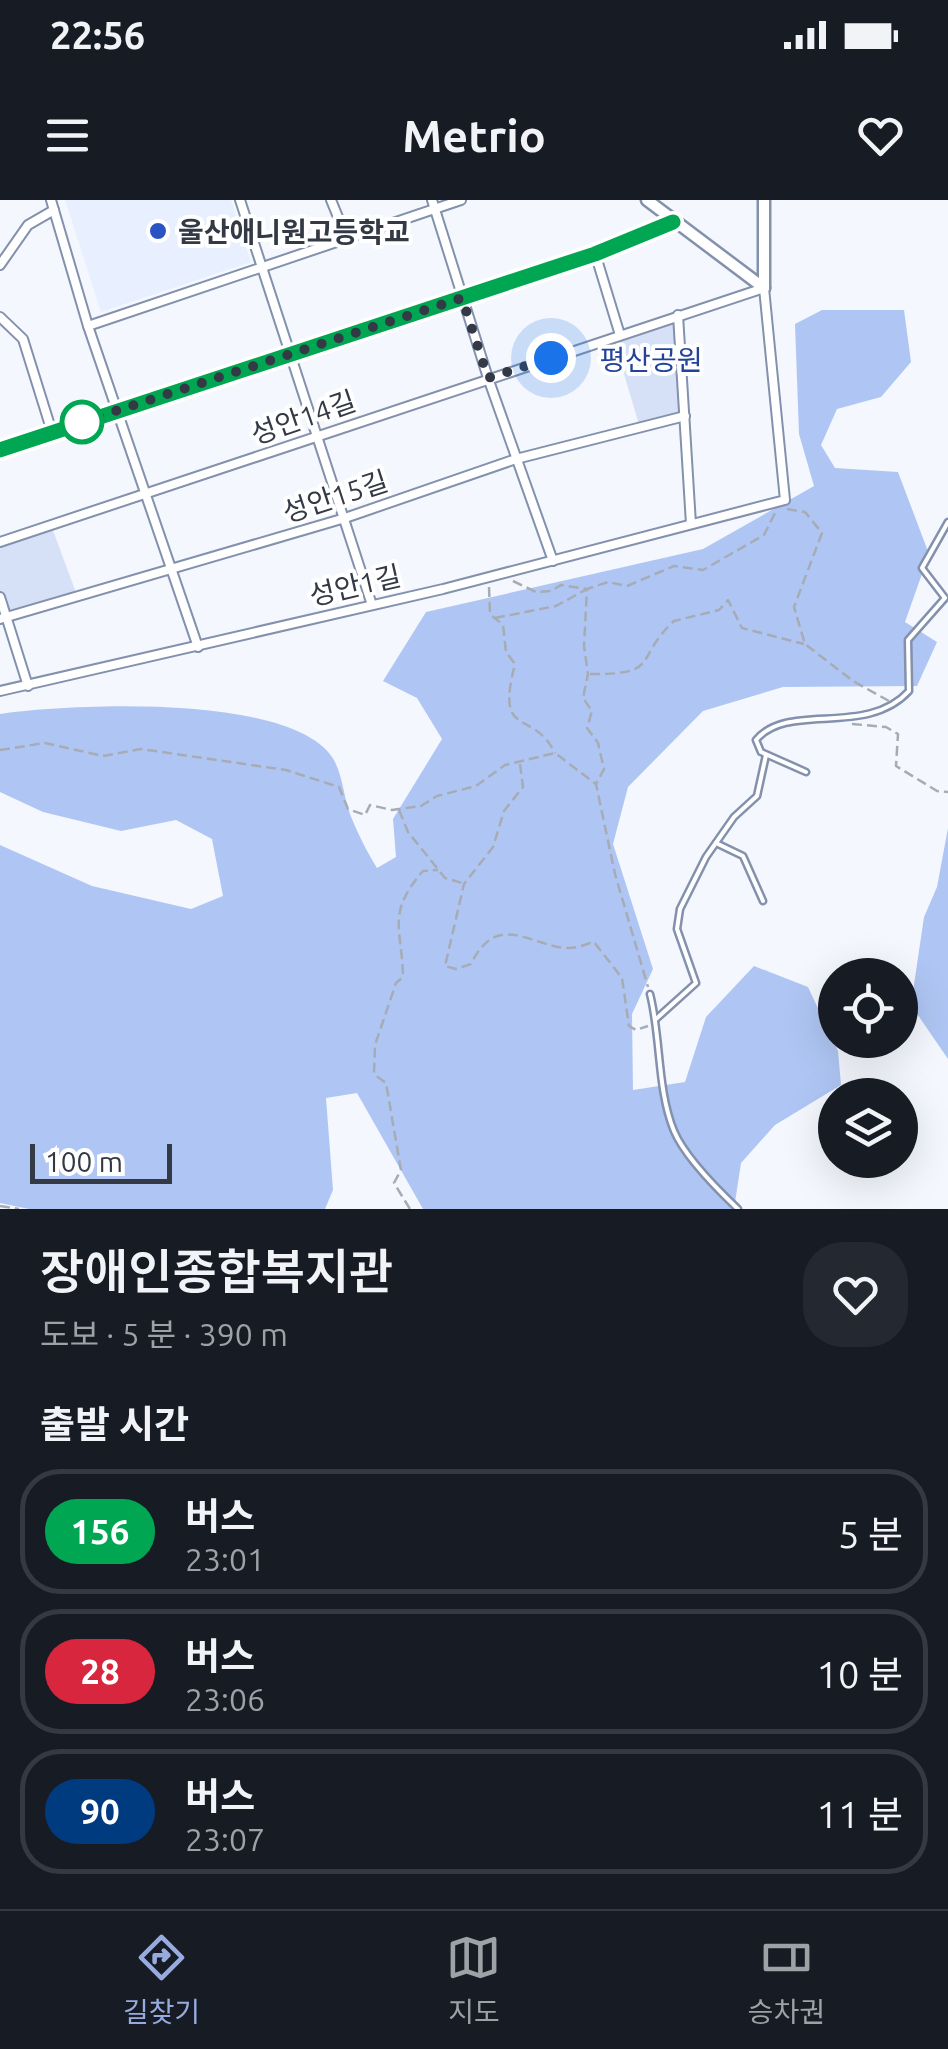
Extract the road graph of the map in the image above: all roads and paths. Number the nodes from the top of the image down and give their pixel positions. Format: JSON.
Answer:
{"nodes":[{"id":1,"x":240,"y":200,"type":"edge"},
{"id":2,"x":332,"y":200,"type":"edge"},
{"id":3,"x":462,"y":200,"type":"edge"},
{"id":4,"x":647,"y":200,"type":"edge"},
{"id":5,"x":764,"y":200,"type":"edge"},
{"id":6,"x":434,"y":204,"type":"edge"},
{"id":7,"x":53,"y":205,"type":"edge"},
{"id":8,"x":673,"y":222,"type":"junction"},
{"id":9,"x":347,"y":238,"type":"junction"},
{"id":10,"x":595,"y":254,"type":"junction"},
{"id":11,"x":0,"y":265,"type":"edge"},
{"id":12,"x":261,"y":267,"type":"junction"},
{"id":13,"x":764,"y":288,"type":"junction"},
{"id":14,"x":462,"y":298,"type":"junction"},
{"id":15,"x":678,"y":315,"type":"junction"},
{"id":16,"x":0,"y":318,"type":"edge"},
{"id":17,"x":88,"y":326,"type":"junction"},
{"id":18,"x":620,"y":335,"type":"junction"},
{"id":19,"x":288,"y":353,"type":"junction"},
{"id":20,"x":488,"y":378,"type":"junction"},
{"id":21,"x":118,"y":410,"type":"junction"},
{"id":22,"x":685,"y":416,"type":"junction"},
{"id":23,"x":52,"y":432,"type":"junction"},
{"id":24,"x":318,"y":436,"type":"junction"},
{"id":25,"x":0,"y":450,"type":"edge"},
{"id":26,"x":516,"y":459,"type":"junction"},
{"id":27,"x":147,"y":493,"type":"junction"},
{"id":28,"x":345,"y":518,"type":"junction"},
{"id":29,"x":948,"y":522,"type":"edge"},
{"id":30,"x":692,"y":524,"type":"junction"},
{"id":31,"x":0,"y":542,"type":"edge"},
{"id":32,"x":552,"y":561,"type":"junction"},
{"id":33,"x":172,"y":569,"type":"junction"},
{"id":34,"x":492,"y":578,"type":"junction"},
{"id":35,"x":587,"y":589,"type":"junction"},
{"id":36,"x":0,"y":597,"type":"edge"},
{"id":37,"x":371,"y":602,"type":"junction"},
{"id":38,"x":4,"y":618,"type":"edge"},
{"id":39,"x":495,"y":618,"type":"junction"},
{"id":40,"x":805,"y":644,"type":"junction"},
{"id":41,"x":198,"y":647,"type":"junction"},
{"id":42,"x":588,"y":674,"type":"junction"},
{"id":43,"x":28,"y":686,"type":"junction"},
{"id":44,"x":0,"y":691,"type":"edge"},
{"id":45,"x":893,"y":706,"type":"junction"},
{"id":46,"x":849,"y":724,"type":"dead end"},
{"id":47,"x":0,"y":750,"type":"edge"},
{"id":48,"x":555,"y":753,"type":"junction"},
{"id":49,"x":766,"y":755,"type":"junction"},
{"id":50,"x":520,"y":762,"type":"junction"},
{"id":51,"x":806,"y":772,"type":"dead end"},
{"id":52,"x":596,"y":784,"type":"junction"},
{"id":53,"x":948,"y":792,"type":"edge"},
{"id":54,"x":399,"y":809,"type":"junction"},
{"id":55,"x":716,"y":843,"type":"junction"},
{"id":56,"x":438,"y":870,"type":"junction"},
{"id":57,"x":464,"y":884,"type":"junction"},
{"id":58,"x":762,"y":901,"type":"dead end"},
{"id":59,"x":650,"y":994,"type":"joint"},
{"id":60,"x":657,"y":1021,"type":"junction"},
{"id":61,"x":0,"y":1206,"type":"edge"},
{"id":62,"x":19,"y":1209,"type":"edge"},
{"id":63,"x":410,"y":1209,"type":"edge"},
{"id":64,"x":738,"y":1209,"type":"edge"}],
"edges":[{"from":1,"to":12,"type":"street"},
{"from":2,"to":9,"type":"street"},
{"from":3,"to":6,"type":"street"},
{"from":4,"to":8,"type":"street"},
{"from":5,"to":13,"type":"street"},
{"from":6,"to":9,"type":"street"},
{"from":6,"to":14,"type":"street"},
{"from":7,"to":11,"type":"street"},
{"from":7,"to":17,"type":"street"},
{"from":8,"to":10,"type":"street"},
{"from":8,"to":13,"type":"street"},
{"from":9,"to":12,"type":"street"},
{"from":10,"to":14,"type":"street"},
{"from":10,"to":18,"type":"street"},
{"from":12,"to":17,"type":"street"},
{"from":12,"to":19,"type":"street"},
{"from":13,"to":15,"type":"street","name":"성안14길"},
{"from":13,"to":30,"type":"street","name":"성안1길"},
{"from":14,"to":19,"type":"street"},
{"from":14,"to":20,"type":"street"},
{"from":15,"to":18,"type":"street","name":"성안14길"},
{"from":15,"to":22,"type":"street"},
{"from":16,"to":23,"type":"street"},
{"from":17,"to":21,"type":"street"},
{"from":18,"to":20,"type":"street","name":"성안14길"},
{"from":19,"to":21,"type":"street"},
{"from":19,"to":24,"type":"street"},
{"from":20,"to":24,"type":"street","name":"성안14길"},
{"from":20,"to":26,"type":"street"},
{"from":21,"to":23,"type":"street"},
{"from":21,"to":27,"type":"street"},
{"from":22,"to":26,"type":"street","name":"성안15길"},
{"from":22,"to":30,"type":"street"},
{"from":23,"to":25,"type":"street"},
{"from":24,"to":27,"type":"street","name":"성안14길"},
{"from":24,"to":28,"type":"street"},
{"from":26,"to":28,"type":"street","name":"성안15길"},
{"from":26,"to":32,"type":"street"},
{"from":27,"to":31,"type":"street","name":"성안14길"},
{"from":27,"to":33,"type":"street"},
{"from":28,"to":33,"type":"street","name":"성안15길"},
{"from":28,"to":37,"type":"street"},
{"from":29,"to":45,"type":"lane"},
{"from":30,"to":32,"type":"street","name":"성안1길"},
{"from":32,"to":34,"type":"street","name":"성안1길"},
{"from":33,"to":38,"type":"street","name":"성안15길"},
{"from":33,"to":41,"type":"street"},
{"from":34,"to":35,"type":"path"},
{"from":34,"to":37,"type":"street","name":"성안1길"},
{"from":34,"to":39,"type":"path"},
{"from":35,"to":39,"type":"path"},
{"from":35,"to":40,"type":"path"},
{"from":35,"to":42,"type":"path"},
{"from":36,"to":38,"type":"street"},
{"from":37,"to":41,"type":"street","name":"성안1길"},
{"from":38,"to":43,"type":"street"},
{"from":39,"to":48,"type":"path"},
{"from":40,"to":42,"type":"path"},
{"from":40,"to":45,"type":"path"},
{"from":41,"to":43,"type":"street","name":"성안1길"},
{"from":42,"to":52,"type":"path"},
{"from":43,"to":44,"type":"street","name":"성안1길"},
{"from":45,"to":49,"type":"lane"},
{"from":46,"to":53,"type":"path"},
{"from":47,"to":54,"type":"path"},
{"from":48,"to":50,"type":"path"},
{"from":48,"to":52,"type":"path"},
{"from":49,"to":51,"type":"lane"},
{"from":49,"to":55,"type":"lane"},
{"from":50,"to":54,"type":"path"},
{"from":50,"to":57,"type":"path"},
{"from":52,"to":59,"type":"path"},
{"from":54,"to":56,"type":"path"},
{"from":55,"to":58,"type":"lane"},
{"from":55,"to":60,"type":"lane"},
{"from":56,"to":57,"type":"path"},
{"from":56,"to":63,"type":"path"},
{"from":57,"to":60,"type":"path"},
{"from":59,"to":60,"type":"lane"},
{"from":60,"to":64,"type":"lane"},
{"from":61,"to":62,"type":"path"}]}
